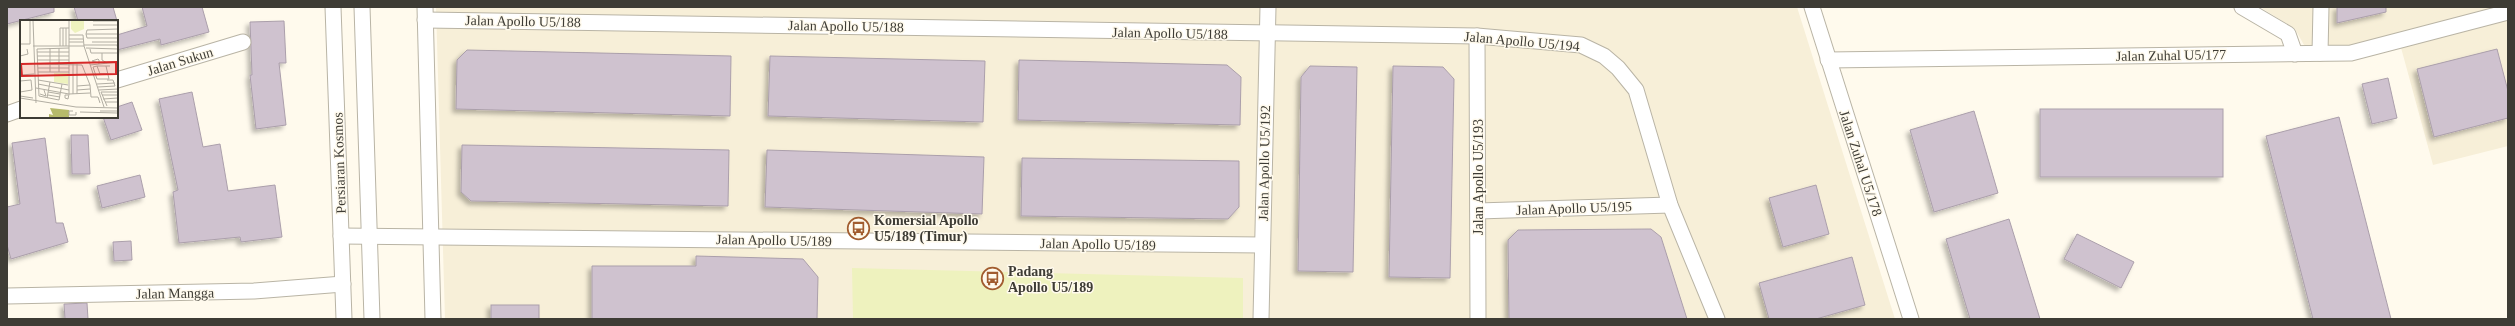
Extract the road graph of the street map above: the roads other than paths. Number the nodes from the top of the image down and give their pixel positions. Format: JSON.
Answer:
{"nodes":[{"id":1,"x":333,"y":7,"type":"edge"},
{"id":2,"x":362,"y":7,"type":"edge"},
{"id":3,"x":1268,"y":7,"type":"edge"},
{"id":4,"x":1812,"y":7,"type":"edge"},
{"id":5,"x":2242,"y":7,"type":"edge"},
{"id":6,"x":2321,"y":7,"type":"edge"},
{"id":7,"x":2508,"y":12,"type":"edge"},
{"id":8,"x":425,"y":14,"type":"edge"},
{"id":9,"x":1268,"y":34,"type":"junction"},
{"id":10,"x":1477,"y":36,"type":"junction"},
{"id":11,"x":243,"y":42,"type":"dead end"},
{"id":12,"x":2320,"y":53,"type":"junction"},
{"id":13,"x":2295,"y":54,"type":"junction"},
{"id":14,"x":1828,"y":60,"type":"junction"},
{"id":15,"x":118,"y":80,"type":"edge"},
{"id":16,"x":20,"y":109,"type":"edge"},
{"id":17,"x":7,"y":114,"type":"edge"},
{"id":18,"x":1670,"y":205,"type":"junction"},
{"id":19,"x":1478,"y":211,"type":"junction"},
{"id":20,"x":341,"y":236,"type":"junction"},
{"id":21,"x":370,"y":236,"type":"junction"},
{"id":22,"x":430,"y":237,"type":"junction"},
{"id":23,"x":1262,"y":246,"type":"junction"},
{"id":24,"x":343,"y":284,"type":"junction"},
{"id":25,"x":7,"y":296,"type":"edge"},
{"id":26,"x":344,"y":319,"type":"edge"},
{"id":27,"x":372,"y":319,"type":"edge"},
{"id":28,"x":433,"y":319,"type":"edge"},
{"id":29,"x":1261,"y":319,"type":"edge"},
{"id":30,"x":1478,"y":319,"type":"edge"},
{"id":31,"x":1717,"y":319,"type":"edge"},
{"id":32,"x":1911,"y":319,"type":"edge"}],
"edges":[{"from":1,"to":20,"type":"street","name":"Persiaran Kosmos"},
{"from":2,"to":21,"type":"street","name":"Persiaran Kosmos"},
{"from":3,"to":9,"type":"street","name":"Jalan Apollo U5/192"},
{"from":4,"to":14,"type":"street","name":"Jalan Zuhal U5/178"},
{"from":5,"to":13,"type":"street"},
{"from":6,"to":12,"type":"street"},
{"from":7,"to":12,"type":"street","name":"Jalan Zuhal U5/177"},
{"from":8,"to":9,"type":"street","name":"Jalan Apollo U5/188"},
{"from":8,"to":22,"type":"street"},
{"from":9,"to":10,"type":"street","name":"Jalan Apollo U5/194"},
{"from":9,"to":23,"type":"street","name":"Jalan Apollo U5/192"},
{"from":10,"to":18,"type":"street","name":"Jalan Apollo U5/194"},
{"from":10,"to":19,"type":"street","name":"Jalan Apollo U5/193"},
{"from":11,"to":15,"type":"street","name":"Jalan Sukun"},
{"from":12,"to":13,"type":"street","name":"Jalan Zuhal U5/177"},
{"from":13,"to":14,"type":"street","name":"Jalan Zuhal U5/177"},
{"from":14,"to":32,"type":"street","name":"Jalan Zuhal U5/178"},
{"from":16,"to":17,"type":"street"},
{"from":18,"to":19,"type":"street","name":"Jalan Apollo U5/195"},
{"from":18,"to":31,"type":"street","name":"Jalan Apollo U5/194"},
{"from":19,"to":30,"type":"street","name":"Jalan Apollo U5/193"},
{"from":20,"to":21,"type":"street","name":"Jalan Apollo U5/189"},
{"from":20,"to":24,"type":"street","name":"Persiaran Kosmos"},
{"from":21,"to":22,"type":"street","name":"Jalan Apollo U5/189"},
{"from":21,"to":27,"type":"street","name":"Persiaran Kosmos"},
{"from":22,"to":23,"type":"street","name":"Jalan Apollo U5/189"},
{"from":22,"to":28,"type":"street"},
{"from":23,"to":29,"type":"street","name":"Jalan Apollo U5/192"},
{"from":24,"to":25,"type":"street","name":"Jalan Mangga"},
{"from":24,"to":26,"type":"street","name":"Persiaran Kosmos"}]}
